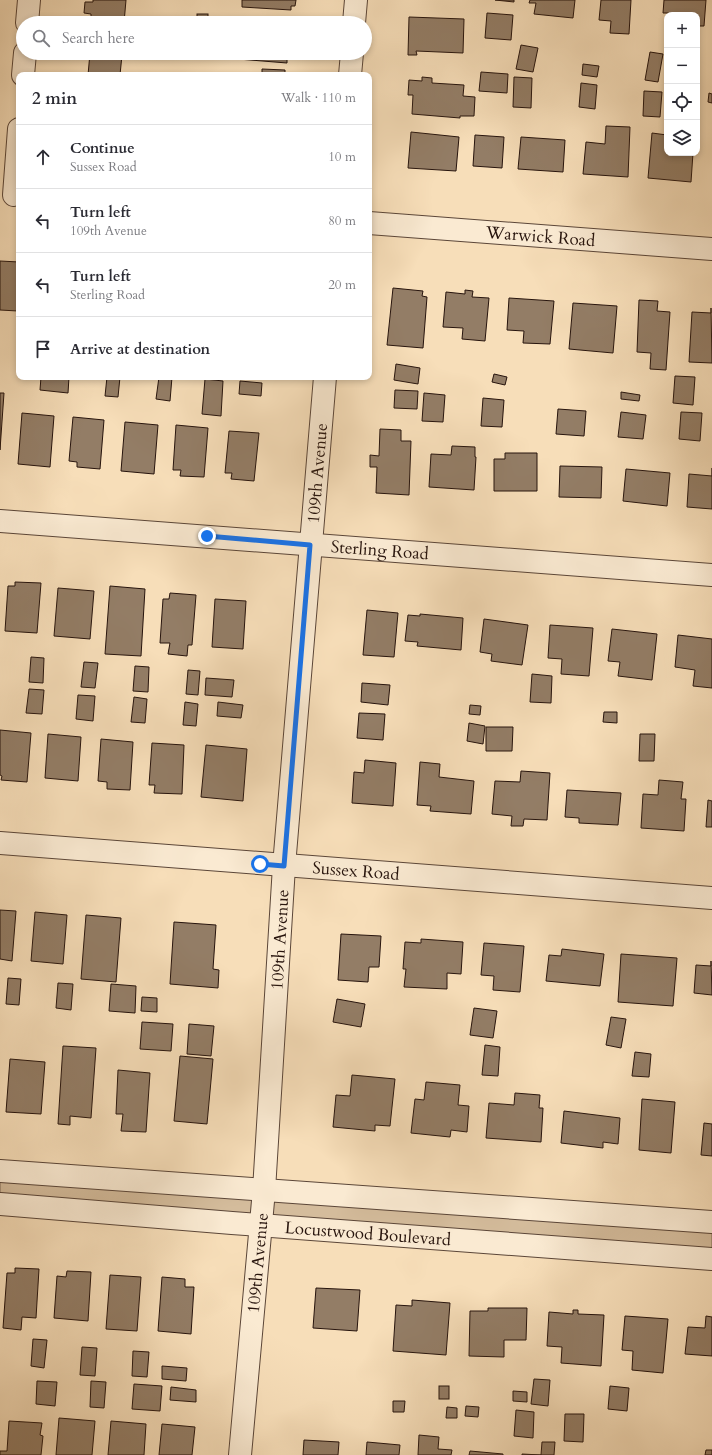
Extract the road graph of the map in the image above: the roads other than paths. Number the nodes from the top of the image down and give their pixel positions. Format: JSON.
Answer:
{"nodes":[{"id":1,"x":29,"y":0,"type":"edge"},
{"id":2,"x":356,"y":0,"type":"edge"},
{"id":3,"x":28,"y":16,"type":"edge"},
{"id":4,"x":355,"y":16,"type":"edge"},
{"id":5,"x":24,"y":60,"type":"edge"},
{"id":6,"x":351,"y":60,"type":"edge"},
{"id":7,"x":23,"y":72,"type":"edge"},
{"id":8,"x":350,"y":72,"type":"edge"},
{"id":9,"x":16,"y":154,"type":"edge"},
{"id":10,"x":11,"y":195,"type":"edge"},
{"id":11,"x":372,"y":223,"type":"edge"},
{"id":12,"x":712,"y":249,"type":"edge"},
{"id":13,"x":324,"y":380,"type":"edge"},
{"id":14,"x":0,"y":520,"type":"edge"},
{"id":15,"x":310,"y":545,"type":"junction"},
{"id":16,"x":712,"y":575,"type":"edge"},
{"id":17,"x":0,"y":843,"type":"edge"},
{"id":18,"x":284,"y":866,"type":"junction"},
{"id":19,"x":712,"y":898,"type":"edge"},
{"id":20,"x":0,"y":1171,"type":"edge"},
{"id":21,"x":264,"y":1190,"type":"junction"},
{"id":22,"x":0,"y":1204,"type":"edge"},
{"id":23,"x":712,"y":1222,"type":"edge"},
{"id":24,"x":260,"y":1225,"type":"junction"},
{"id":25,"x":712,"y":1258,"type":"edge"},
{"id":26,"x":240,"y":1455,"type":"edge"}],
"edges":[{"from":1,"to":3,"type":"street"},
{"from":2,"to":4,"type":"street"},
{"from":5,"to":7,"type":"street"},
{"from":6,"to":8,"type":"street"},
{"from":9,"to":10,"type":"street"},
{"from":11,"to":12,"type":"street","name":"Warwick Road"},
{"from":13,"to":15,"type":"street","name":"109th Avenue"},
{"from":14,"to":15,"type":"street","name":"Sterling Road"},
{"from":15,"to":16,"type":"street","name":"Sterling Road"},
{"from":15,"to":18,"type":"street","name":"109th Avenue"},
{"from":17,"to":18,"type":"street","name":"Sussex Road"},
{"from":18,"to":19,"type":"street","name":"Sussex Road"},
{"from":18,"to":21,"type":"street","name":"109th Avenue"},
{"from":20,"to":21,"type":"street","name":"Locustwood Boulevard"},
{"from":21,"to":23,"type":"street","name":"Locustwood Boulevard"},
{"from":21,"to":24,"type":"street","name":"109th Avenue"},
{"from":22,"to":24,"type":"street","name":"Locustwood Boulevard"},
{"from":24,"to":25,"type":"street","name":"Locustwood Boulevard"},
{"from":24,"to":26,"type":"street","name":"109th Avenue"}]}
